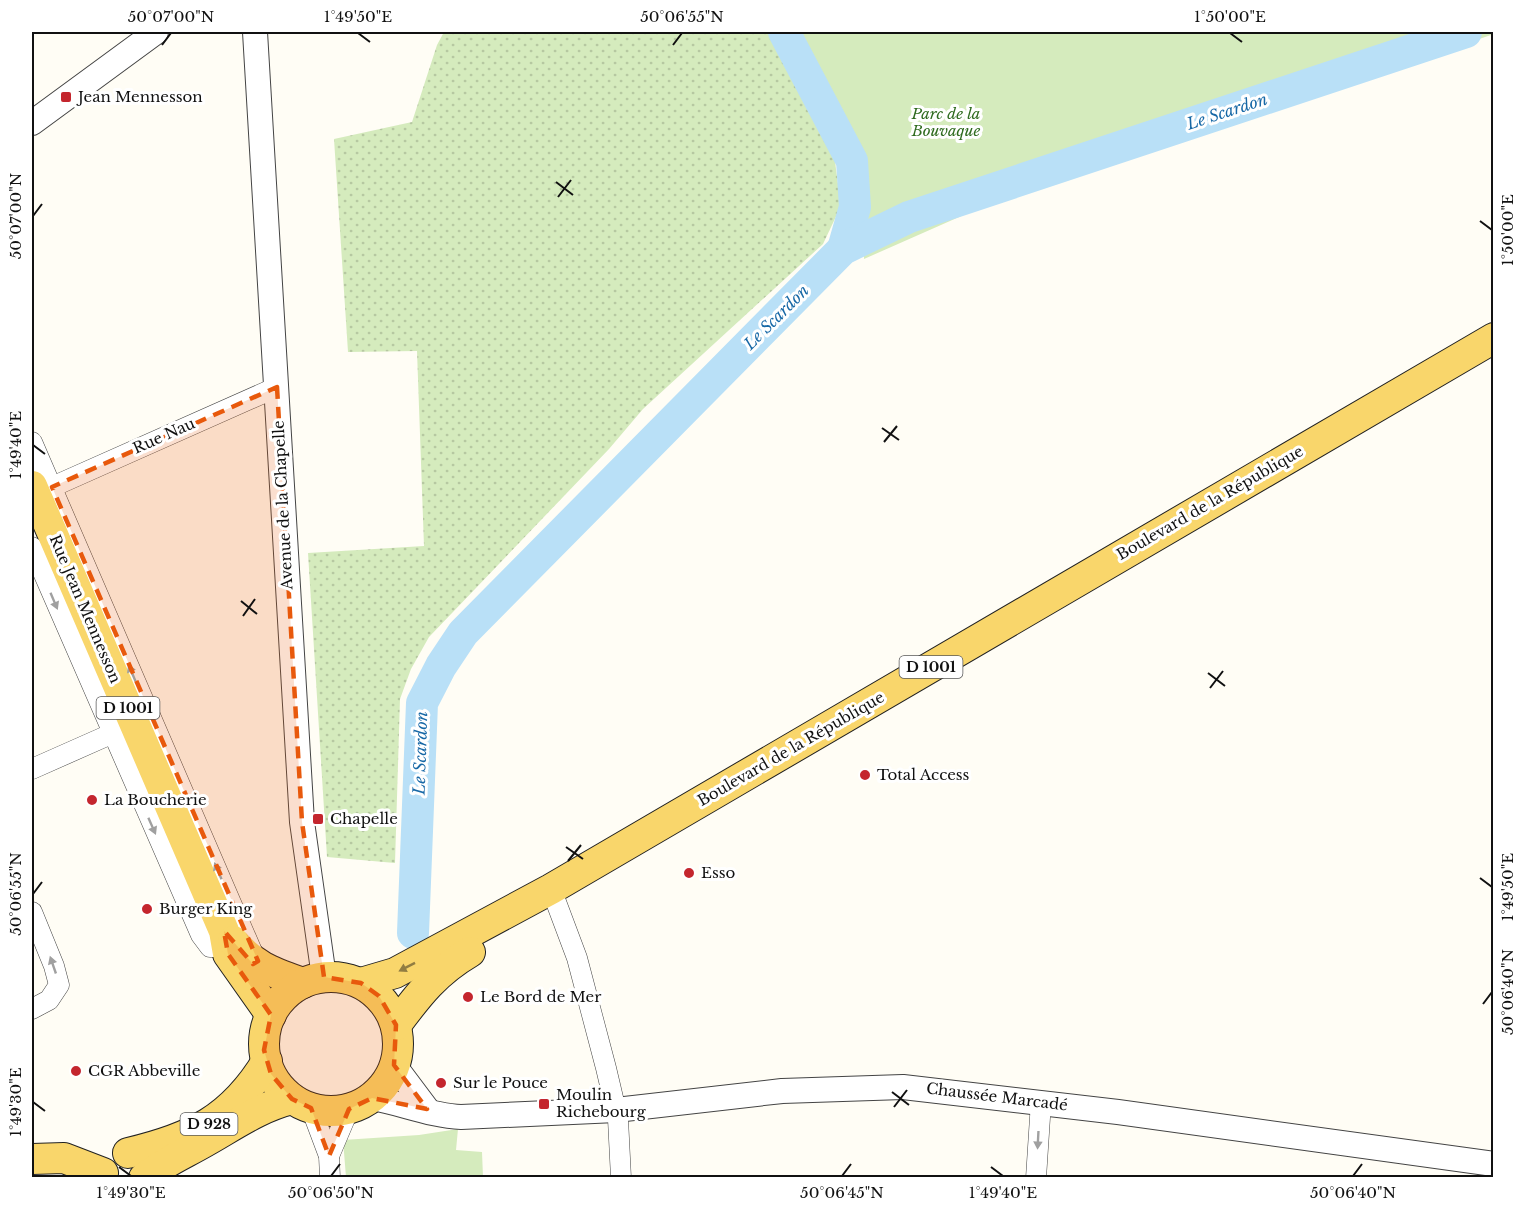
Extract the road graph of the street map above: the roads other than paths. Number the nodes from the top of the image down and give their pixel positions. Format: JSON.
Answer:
{"nodes":[{"id":1,"x":156,"y":32,"type":"edge"},
{"id":2,"x":255,"y":32,"type":"edge"},
{"id":3,"x":32,"y":123,"type":"edge"},
{"id":4,"x":1494,"y":338,"type":"edge"},
{"id":5,"x":1494,"y":355,"type":"edge"},
{"id":6,"x":276,"y":387,"type":"junction"},
{"id":7,"x":32,"y":442,"type":"edge"},
{"id":8,"x":42,"y":486,"type":"edge"},
{"id":9,"x":32,"y":547,"type":"edge"},
{"id":10,"x":111,"y":734,"type":"junction"},
{"id":11,"x":32,"y":769,"type":"edge"},
{"id":12,"x":556,"y":902,"type":"junction"},
{"id":13,"x":32,"y":912,"type":"edge"},
{"id":14,"x":226,"y":943,"type":"junction"},
{"id":15,"x":256,"y":964,"type":"junction"},
{"id":16,"x":314,"y":980,"type":"junction"},
{"id":17,"x":361,"y":983,"type":"junction"},
{"id":18,"x":32,"y":1009,"type":"edge"},
{"id":19,"x":271,"y":1015,"type":"junction"},
{"id":20,"x":396,"y":1025,"type":"junction"},
{"id":21,"x":267,"y":1060,"type":"junction"},
{"id":22,"x":394,"y":1065,"type":"junction"},
{"id":23,"x":1041,"y":1102,"type":"junction"},
{"id":24,"x":301,"y":1103,"type":"junction"},
{"id":25,"x":360,"y":1104,"type":"junction"},
{"id":26,"x":427,"y":1109,"type":"junction"},
{"id":27,"x":616,"y":1110,"type":"junction"},
{"id":28,"x":329,"y":1156,"type":"junction"},
{"id":29,"x":38,"y":1158,"type":"edge"},
{"id":30,"x":1494,"y":1164,"type":"edge"},
{"id":31,"x":122,"y":1169,"type":"edge"},
{"id":32,"x":330,"y":1178,"type":"edge"},
{"id":33,"x":621,"y":1178,"type":"edge"},
{"id":34,"x":1036,"y":1178,"type":"edge"}],
"edges":[{"from":1,"to":3,"type":"street"},
{"from":2,"to":6,"type":"street","name":"Avenue de la Chapelle"},
{"from":4,"to":17,"type":"main road","name":"Boulevard de la République","number":"D 1001","one_way":true},
{"from":5,"to":12,"type":"main road","name":"Boulevard de la République","number":"D 1001"},
{"from":6,"to":8,"type":"street","name":"Rue Nau"},
{"from":6,"to":16,"type":"street","name":"Avenue de la Chapelle"},
{"from":7,"to":8,"type":"street"},
{"from":8,"to":14,"type":"main road","name":"Rue Jean Mennesson","number":"D 1001"},
{"from":15,"to":8,"type":"street","one_way":true},
{"from":9,"to":10,"type":"street","one_way":true},
{"from":10,"to":11,"type":"street"},
{"from":10,"to":14,"type":"street","one_way":true},
{"from":12,"to":20,"type":"main road","name":"Boulevard de la République","number":"D 1001"},
{"from":12,"to":27,"type":"street"},
{"from":18,"to":13,"type":"street","one_way":true},
{"from":14,"to":15,"type":"main road","name":"Rue Jean Mennesson"},
{"from":14,"to":19,"type":"main road","name":"Rue Jean Mennesson","number":"D 1001"},
{"from":15,"to":16,"type":"main road","name":"Rue Jean Mennesson"},
{"from":16,"to":17,"type":"main road"},
{"from":16,"to":19,"type":"main road"},
{"from":17,"to":20,"type":"main road"},
{"from":19,"to":21,"type":"main road"},
{"from":20,"to":22,"type":"main road"},
{"from":21,"to":24,"type":"main road"},
{"from":21,"to":31,"type":"main road","number":"D 928"},
{"from":22,"to":25,"type":"main road"},
{"from":22,"to":26,"type":"street"},
{"from":23,"to":27,"type":"street","name":"Chaussée Marcadé"},
{"from":23,"to":30,"type":"street","name":"Chaussée Marcadé"},
{"from":23,"to":34,"type":"street","one_way":true},
{"from":24,"to":25,"type":"main road"},
{"from":24,"to":28,"type":"street"},
{"from":24,"to":31,"type":"main road","number":"D 928"},
{"from":25,"to":26,"type":"street","name":"Chaussée Marcadé"},
{"from":25,"to":28,"type":"street"},
{"from":26,"to":27,"type":"street","name":"Chaussée Marcadé"},
{"from":27,"to":33,"type":"street"},
{"from":28,"to":32,"type":"street"},
{"from":29,"to":31,"type":"main road"}]}
